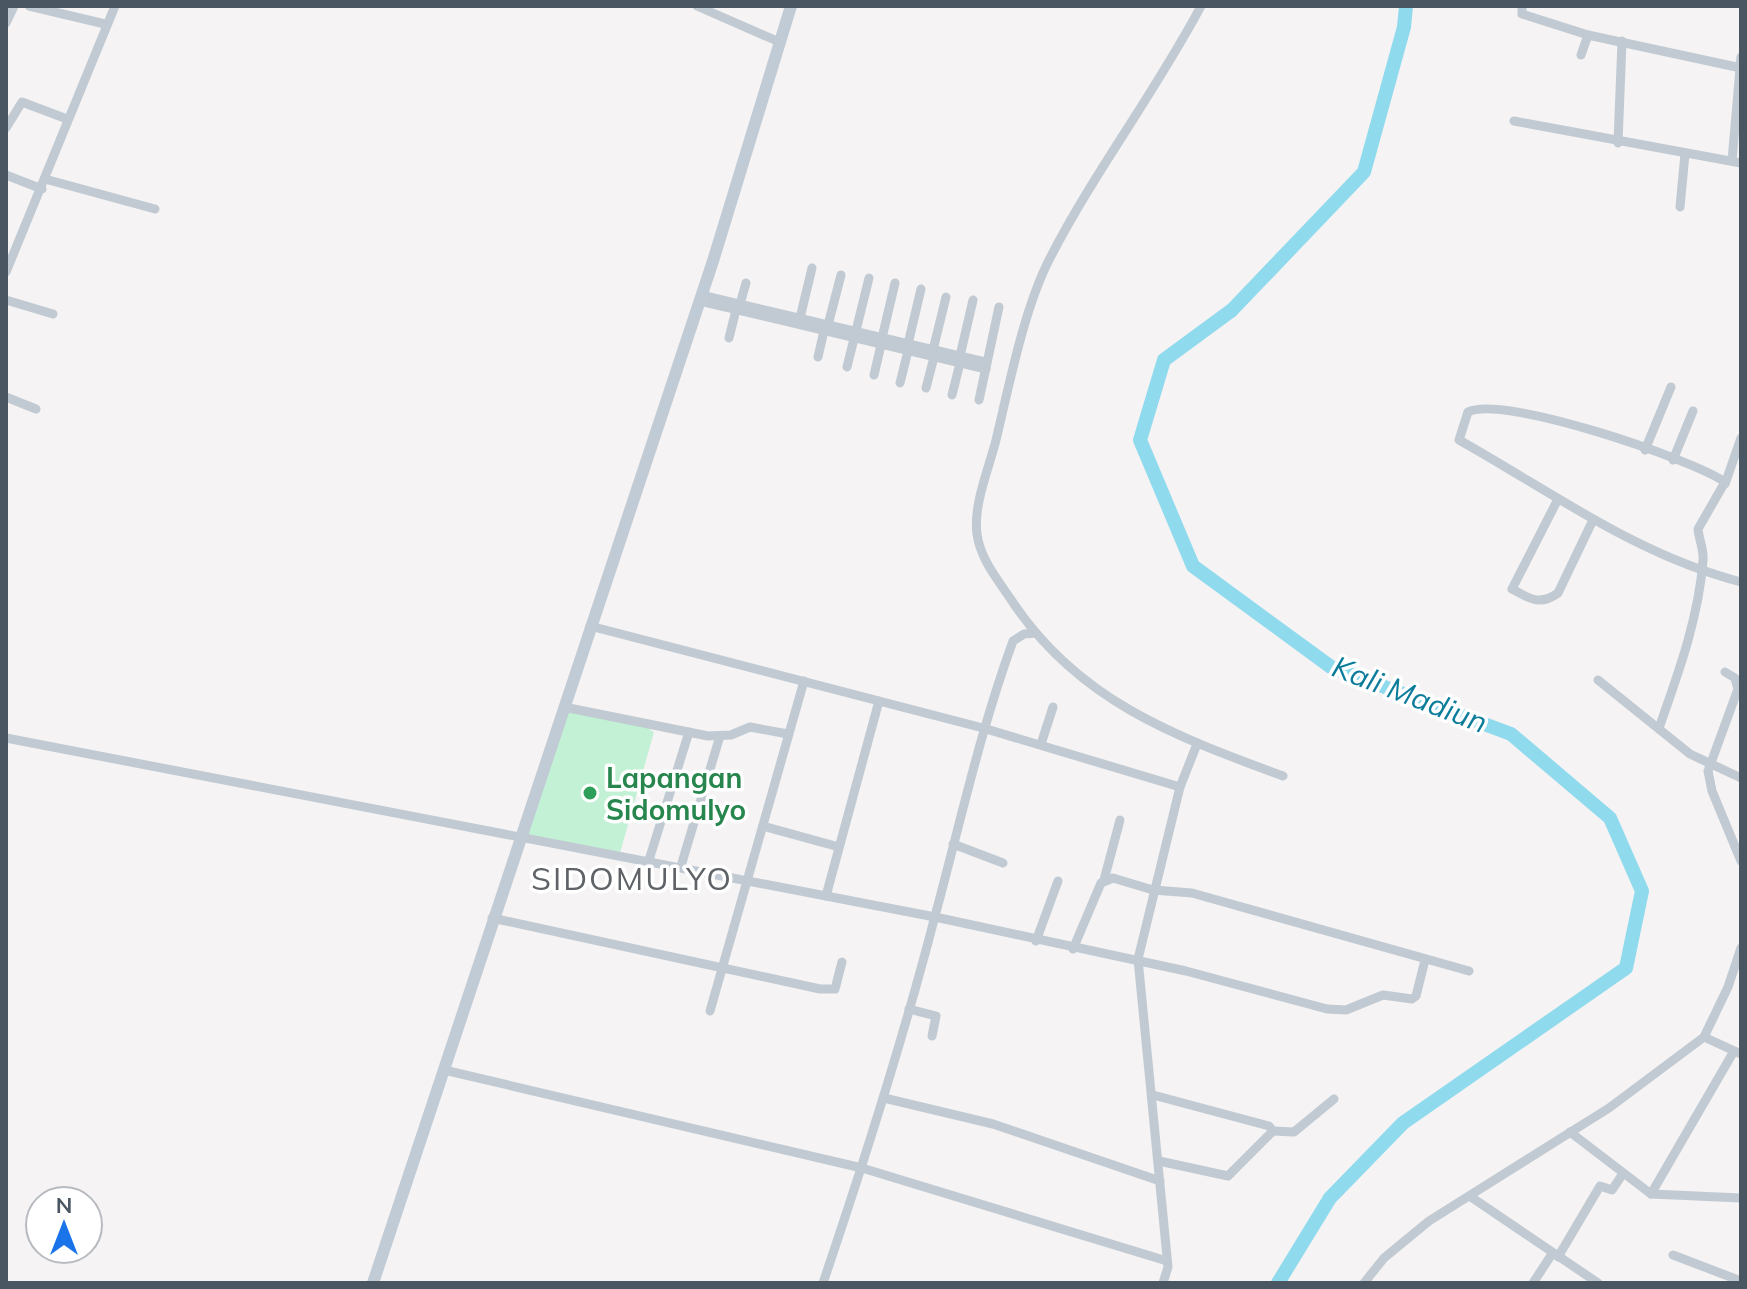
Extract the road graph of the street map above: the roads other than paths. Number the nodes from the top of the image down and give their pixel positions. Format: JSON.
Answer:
{"nodes":[{"id":1,"x":14,"y":6,"type":"edge"},
{"id":2,"x":29,"y":6,"type":"edge"},
{"id":3,"x":115,"y":6,"type":"edge"},
{"id":4,"x":697,"y":6,"type":"edge"},
{"id":5,"x":791,"y":6,"type":"edge"},
{"id":6,"x":1201,"y":6,"type":"edge"},
{"id":7,"x":1522,"y":6,"type":"edge"},
{"id":8,"x":6,"y":23,"type":"edge"},
{"id":9,"x":105,"y":24,"type":"junction"},
{"id":10,"x":1588,"y":35,"type":"junction"},
{"id":11,"x":777,"y":41,"type":"junction"},
{"id":12,"x":1622,"y":41,"type":"junction"},
{"id":13,"x":1581,"y":55,"type":"dead end"},
{"id":14,"x":1740,"y":64,"type":"edge"},
{"id":15,"x":67,"y":119,"type":"junction"},
{"id":16,"x":1514,"y":121,"type":"dead end"},
{"id":17,"x":6,"y":128,"type":"edge"},
{"id":18,"x":1618,"y":143,"type":"junction"},
{"id":19,"x":1685,"y":154,"type":"junction"},
{"id":20,"x":1737,"y":162,"type":"edge"},
{"id":21,"x":6,"y":175,"type":"edge"},
{"id":22,"x":43,"y":184,"type":"junction"},
{"id":23,"x":1680,"y":207,"type":"dead end"},
{"id":24,"x":155,"y":209,"type":"dead end"},
{"id":25,"x":812,"y":268,"type":"dead end"},
{"id":26,"x":6,"y":272,"type":"edge"},
{"id":27,"x":841,"y":275,"type":"dead end"},
{"id":28,"x":869,"y":278,"type":"dead end"},
{"id":29,"x":746,"y":283,"type":"dead end"},
{"id":30,"x":895,"y":283,"type":"dead end"},
{"id":31,"x":921,"y":289,"type":"dead end"},
{"id":32,"x":946,"y":297,"type":"dead end"},
{"id":33,"x":700,"y":298,"type":"junction"},
{"id":34,"x":6,"y":300,"type":"edge"},
{"id":35,"x":973,"y":300,"type":"dead end"},
{"id":36,"x":738,"y":307,"type":"junction"},
{"id":37,"x":999,"y":307,"type":"dead end"},
{"id":38,"x":53,"y":314,"type":"dead end"},
{"id":39,"x":800,"y":318,"type":"junction"},
{"id":40,"x":826,"y":328,"type":"junction"},
{"id":41,"x":851,"y":334,"type":"junction"},
{"id":42,"x":729,"y":338,"type":"dead end"},
{"id":43,"x":882,"y":341,"type":"junction"},
{"id":44,"x":908,"y":348,"type":"junction"},
{"id":45,"x":934,"y":354,"type":"junction"},
{"id":46,"x":818,"y":357,"type":"dead end"},
{"id":47,"x":960,"y":360,"type":"junction"},
{"id":48,"x":986,"y":366,"type":"junction"},
{"id":49,"x":847,"y":367,"type":"dead end"},
{"id":50,"x":874,"y":375,"type":"dead end"},
{"id":51,"x":900,"y":383,"type":"dead end"},
{"id":52,"x":1671,"y":387,"type":"dead end"},
{"id":53,"x":926,"y":388,"type":"dead end"},
{"id":54,"x":952,"y":395,"type":"dead end"},
{"id":55,"x":6,"y":397,"type":"edge"},
{"id":56,"x":979,"y":400,"type":"dead end"},
{"id":57,"x":36,"y":409,"type":"dead end"},
{"id":58,"x":1693,"y":411,"type":"dead end"},
{"id":59,"x":1741,"y":438,"type":"edge"},
{"id":60,"x":1645,"y":450,"type":"junction"},
{"id":61,"x":1673,"y":460,"type":"junction"},
{"id":62,"x":1725,"y":484,"type":"junction"},
{"id":63,"x":1558,"y":499,"type":"junction"},
{"id":64,"x":1593,"y":520,"type":"junction"},
{"id":65,"x":1701,"y":572,"type":"junction"},
{"id":66,"x":1741,"y":582,"type":"edge"},
{"id":67,"x":590,"y":626,"type":"junction"},
{"id":68,"x":1036,"y":633,"type":"junction"},
{"id":69,"x":1725,"y":672,"type":"dead end"},
{"id":70,"x":1598,"y":680,"type":"dead end"},
{"id":71,"x":804,"y":681,"type":"junction"},
{"id":72,"x":879,"y":701,"type":"junction"},
{"id":73,"x":564,"y":707,"type":"junction"},
{"id":74,"x":1053,"y":707,"type":"dead end"},
{"id":75,"x":983,"y":728,"type":"junction"},
{"id":76,"x":1659,"y":728,"type":"junction"},
{"id":77,"x":689,"y":732,"type":"junction"},
{"id":78,"x":788,"y":734,"type":"junction"},
{"id":79,"x":720,"y":736,"type":"junction"},
{"id":80,"x":6,"y":738,"type":"edge"},
{"id":81,"x":1041,"y":744,"type":"junction"},
{"id":82,"x":1197,"y":744,"type":"junction"},
{"id":83,"x":1708,"y":764,"type":"junction"},
{"id":84,"x":1283,"y":776,"type":"dead end"},
{"id":85,"x":1741,"y":778,"type":"edge"},
{"id":86,"x":1180,"y":787,"type":"junction"},
{"id":87,"x":1120,"y":820,"type":"dead end"},
{"id":88,"x":763,"y":826,"type":"junction"},
{"id":89,"x":521,"y":838,"type":"junction"},
{"id":90,"x":953,"y":844,"type":"junction"},
{"id":91,"x":839,"y":847,"type":"junction"},
{"id":92,"x":649,"y":860,"type":"junction"},
{"id":93,"x":1741,"y":861,"type":"edge"},
{"id":94,"x":1003,"y":863,"type":"dead end"},
{"id":95,"x":681,"y":866,"type":"junction"},
{"id":96,"x":748,"y":880,"type":"junction"},
{"id":97,"x":1104,"y":880,"type":"junction"},
{"id":98,"x":1058,"y":881,"type":"dead end"},
{"id":99,"x":1153,"y":890,"type":"junction"},
{"id":100,"x":826,"y":896,"type":"junction"},
{"id":101,"x":935,"y":917,"type":"junction"},
{"id":102,"x":492,"y":918,"type":"junction"},
{"id":103,"x":1036,"y":941,"type":"junction"},
{"id":104,"x":1741,"y":948,"type":"edge"},
{"id":105,"x":1073,"y":949,"type":"junction"},
{"id":106,"x":1138,"y":959,"type":"junction"},
{"id":107,"x":1425,"y":960,"type":"junction"},
{"id":108,"x":842,"y":962,"type":"dead end"},
{"id":109,"x":722,"y":969,"type":"junction"},
{"id":110,"x":1469,"y":971,"type":"dead end"},
{"id":111,"x":909,"y":1009,"type":"junction"},
{"id":112,"x":710,"y":1011,"type":"dead end"},
{"id":113,"x":932,"y":1036,"type":"dead end"},
{"id":114,"x":1704,"y":1037,"type":"junction"},
{"id":115,"x":1737,"y":1053,"type":"edge"},
{"id":116,"x":444,"y":1070,"type":"junction"},
{"id":117,"x":1153,"y":1095,"type":"junction"},
{"id":118,"x":884,"y":1098,"type":"junction"},
{"id":119,"x":1334,"y":1099,"type":"dead end"},
{"id":120,"x":1273,"y":1131,"type":"junction"},
{"id":121,"x":1570,"y":1132,"type":"junction"},
{"id":122,"x":1159,"y":1161,"type":"junction"},
{"id":123,"x":862,"y":1168,"type":"junction"},
{"id":124,"x":1622,"y":1175,"type":"junction"},
{"id":125,"x":1160,"y":1181,"type":"junction"},
{"id":126,"x":1651,"y":1194,"type":"junction"},
{"id":127,"x":1471,"y":1197,"type":"junction"},
{"id":128,"x":1741,"y":1198,"type":"edge"},
{"id":129,"x":1555,"y":1255,"type":"junction"},
{"id":130,"x":1673,"y":1255,"type":"dead end"},
{"id":131,"x":1167,"y":1261,"type":"junction"},
{"id":132,"x":1585,"y":1280,"type":"edge"},
{"id":133,"x":1741,"y":1281,"type":"edge"},
{"id":134,"x":373,"y":1283,"type":"edge"},
{"id":135,"x":823,"y":1283,"type":"edge"},
{"id":136,"x":1163,"y":1283,"type":"edge"},
{"id":137,"x":1364,"y":1283,"type":"edge"},
{"id":138,"x":1533,"y":1283,"type":"edge"},
{"id":139,"x":1598,"y":1283,"type":"edge"}],
"edges":[{"from":1,"to":8,"type":"street"},
{"from":2,"to":9,"type":"street"},
{"from":3,"to":9,"type":"street"},
{"from":4,"to":11,"type":"street"},
{"from":5,"to":11,"type":"main road"},
{"from":6,"to":68,"type":"street"},
{"from":7,"to":10,"type":"street"},
{"from":9,"to":15,"type":"street"},
{"from":10,"to":12,"type":"street"},
{"from":10,"to":13,"type":"street"},
{"from":11,"to":33,"type":"main road"},
{"from":12,"to":14,"type":"street"},
{"from":12,"to":18,"type":"street"},
{"from":14,"to":20,"type":"street"},
{"from":15,"to":17,"type":"street"},
{"from":15,"to":22,"type":"street"},
{"from":16,"to":18,"type":"street"},
{"from":18,"to":19,"type":"street"},
{"from":19,"to":20,"type":"street"},
{"from":19,"to":23,"type":"street"},
{"from":21,"to":22,"type":"street"},
{"from":22,"to":24,"type":"street"},
{"from":22,"to":26,"type":"street"},
{"from":25,"to":39,"type":"street"},
{"from":27,"to":40,"type":"street"},
{"from":28,"to":41,"type":"street"},
{"from":29,"to":36,"type":"street"},
{"from":30,"to":43,"type":"street"},
{"from":31,"to":44,"type":"street"},
{"from":32,"to":45,"type":"street"},
{"from":33,"to":36,"type":"street"},
{"from":33,"to":67,"type":"main road"},
{"from":34,"to":38,"type":"street"},
{"from":35,"to":47,"type":"street"},
{"from":36,"to":39,"type":"street"},
{"from":36,"to":40,"type":"street"},
{"from":36,"to":42,"type":"street"},
{"from":37,"to":48,"type":"street"},
{"from":39,"to":40,"type":"street"},
{"from":40,"to":41,"type":"street"},
{"from":40,"to":46,"type":"street"},
{"from":41,"to":43,"type":"street"},
{"from":41,"to":49,"type":"street"},
{"from":43,"to":44,"type":"street"},
{"from":43,"to":50,"type":"street"},
{"from":44,"to":45,"type":"street"},
{"from":44,"to":51,"type":"street"},
{"from":45,"to":47,"type":"street"},
{"from":45,"to":53,"type":"street"},
{"from":47,"to":48,"type":"street"},
{"from":47,"to":54,"type":"street"},
{"from":48,"to":56,"type":"street"},
{"from":52,"to":60,"type":"street"},
{"from":55,"to":57,"type":"street"},
{"from":58,"to":61,"type":"street"},
{"from":59,"to":62,"type":"street"},
{"from":60,"to":61,"type":"street"},
{"from":60,"to":63,"type":"street"},
{"from":61,"to":62,"type":"street"},
{"from":62,"to":65,"type":"street"},
{"from":63,"to":64,"type":"street"},
{"from":63,"to":64,"type":"street"},
{"from":64,"to":65,"type":"street"},
{"from":65,"to":66,"type":"street"},
{"from":65,"to":76,"type":"street"},
{"from":67,"to":71,"type":"street"},
{"from":67,"to":73,"type":"main road"},
{"from":68,"to":75,"type":"street"},
{"from":68,"to":82,"type":"street"},
{"from":69,"to":83,"type":"street"},
{"from":70,"to":76,"type":"street"},
{"from":71,"to":72,"type":"street"},
{"from":71,"to":78,"type":"street"},
{"from":72,"to":75,"type":"street"},
{"from":72,"to":91,"type":"street"},
{"from":73,"to":77,"type":"street"},
{"from":73,"to":89,"type":"main road"},
{"from":74,"to":81,"type":"street"},
{"from":75,"to":81,"type":"street"},
{"from":75,"to":90,"type":"street"},
{"from":76,"to":83,"type":"street"},
{"from":77,"to":79,"type":"street"},
{"from":77,"to":92,"type":"street"},
{"from":78,"to":79,"type":"street"},
{"from":78,"to":88,"type":"street"},
{"from":79,"to":95,"type":"street"},
{"from":80,"to":89,"type":"street"},
{"from":81,"to":86,"type":"street"},
{"from":82,"to":84,"type":"street"},
{"from":82,"to":86,"type":"street"},
{"from":83,"to":85,"type":"street"},
{"from":83,"to":93,"type":"street"},
{"from":86,"to":99,"type":"street"},
{"from":87,"to":97,"type":"street"},
{"from":88,"to":91,"type":"street"},
{"from":88,"to":96,"type":"street"},
{"from":89,"to":92,"type":"street"},
{"from":89,"to":102,"type":"main road"},
{"from":90,"to":94,"type":"street"},
{"from":90,"to":101,"type":"street"},
{"from":91,"to":100,"type":"street"},
{"from":92,"to":95,"type":"street"},
{"from":95,"to":96,"type":"street"},
{"from":96,"to":100,"type":"street"},
{"from":96,"to":109,"type":"street"},
{"from":97,"to":99,"type":"street"},
{"from":97,"to":105,"type":"street"},
{"from":98,"to":103,"type":"street"},
{"from":99,"to":106,"type":"street"},
{"from":99,"to":107,"type":"street"},
{"from":100,"to":101,"type":"street"},
{"from":101,"to":103,"type":"street"},
{"from":101,"to":111,"type":"street"},
{"from":102,"to":109,"type":"street"},
{"from":102,"to":116,"type":"main road"},
{"from":103,"to":105,"type":"street"},
{"from":104,"to":114,"type":"street"},
{"from":105,"to":106,"type":"street"},
{"from":106,"to":107,"type":"street"},
{"from":106,"to":117,"type":"street"},
{"from":107,"to":110,"type":"street"},
{"from":108,"to":109,"type":"street"},
{"from":109,"to":112,"type":"street"},
{"from":111,"to":113,"type":"street"},
{"from":111,"to":118,"type":"street"},
{"from":114,"to":115,"type":"street"},
{"from":114,"to":121,"type":"street"},
{"from":115,"to":126,"type":"street"},
{"from":116,"to":123,"type":"street"},
{"from":116,"to":134,"type":"main road"},
{"from":117,"to":120,"type":"street"},
{"from":117,"to":122,"type":"street"},
{"from":118,"to":123,"type":"street"},
{"from":118,"to":125,"type":"street"},
{"from":119,"to":120,"type":"street"},
{"from":120,"to":122,"type":"street"},
{"from":121,"to":124,"type":"street"},
{"from":121,"to":127,"type":"street"},
{"from":122,"to":125,"type":"street"},
{"from":123,"to":131,"type":"street"},
{"from":123,"to":135,"type":"street"},
{"from":124,"to":126,"type":"street"},
{"from":124,"to":129,"type":"street"},
{"from":125,"to":131,"type":"street"},
{"from":126,"to":128,"type":"street"},
{"from":127,"to":129,"type":"street"},
{"from":127,"to":137,"type":"street"},
{"from":129,"to":132,"type":"street"},
{"from":129,"to":138,"type":"street"},
{"from":130,"to":133,"type":"street"},
{"from":131,"to":136,"type":"street"},
{"from":132,"to":139,"type":"street"}]}
